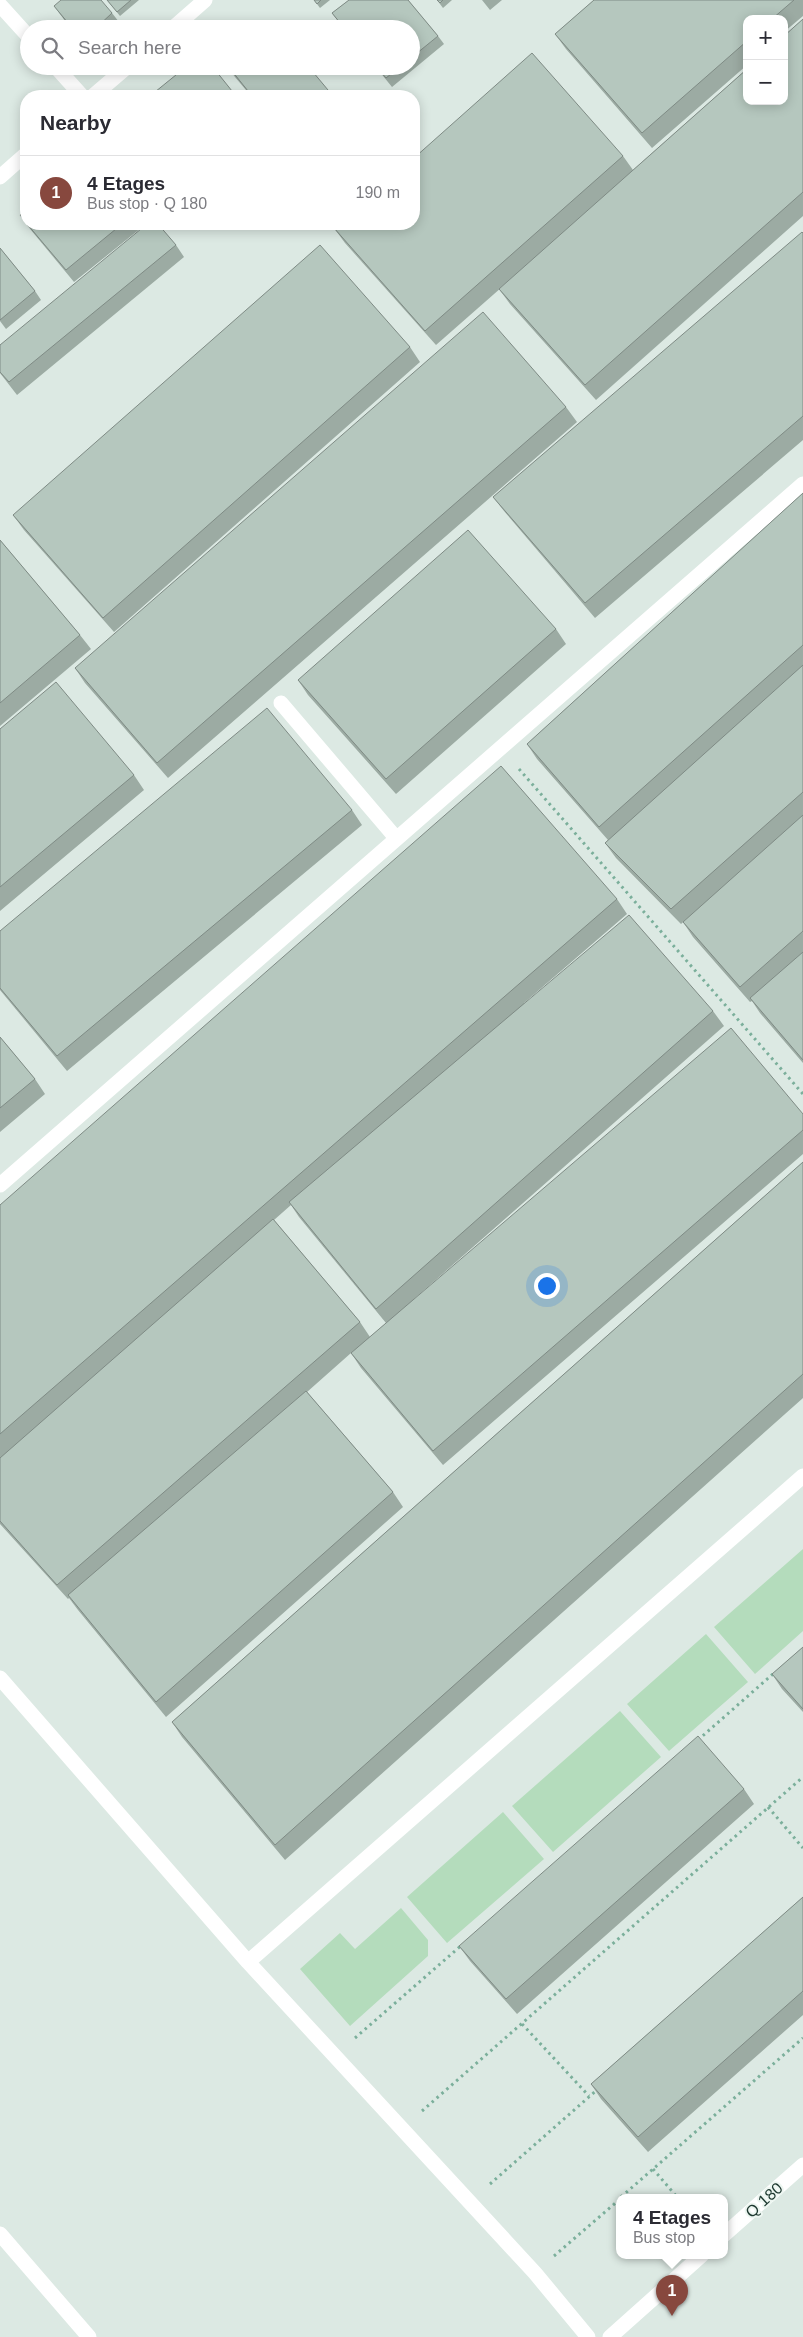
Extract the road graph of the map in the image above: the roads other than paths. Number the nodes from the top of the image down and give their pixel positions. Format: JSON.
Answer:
{"nodes":[{"id":1,"x":205,"y":0,"type":"edge"},
{"id":2,"x":0,"y":5,"type":"edge"},
{"id":3,"x":182,"y":20,"type":"edge"},
{"id":4,"x":20,"y":27,"type":"edge"},
{"id":5,"x":63,"y":75,"type":"edge"},
{"id":6,"x":118,"y":75,"type":"edge"},
{"id":7,"x":77,"y":90,"type":"edge"},
{"id":8,"x":100,"y":90,"type":"edge"},
{"id":9,"x":20,"y":159,"type":"edge"},
{"id":10,"x":0,"y":177,"type":"edge"},
{"id":11,"x":803,"y":484,"type":"edge"},
{"id":12,"x":281,"y":703,"type":"dead end"},
{"id":13,"x":396,"y":838,"type":"junction"},
{"id":14,"x":0,"y":1185,"type":"edge"},
{"id":15,"x":803,"y":1476,"type":"edge"},
{"id":16,"x":0,"y":1678,"type":"edge"},
{"id":17,"x":248,"y":1962,"type":"junction"},
{"id":18,"x":803,"y":2165,"type":"edge"},
{"id":19,"x":728,"y":2231,"type":"edge"},
{"id":20,"x":0,"y":2234,"type":"edge"},
{"id":21,"x":698,"y":2259,"type":"edge"},
{"id":22,"x":89,"y":2337,"type":"edge"},
{"id":23,"x":588,"y":2337,"type":"edge"},
{"id":24,"x":610,"y":2337,"type":"edge"}],
"edges":[{"from":1,"to":3,"type":"street"},
{"from":2,"to":4,"type":"street"},
{"from":5,"to":7,"type":"street"},
{"from":6,"to":8,"type":"street"},
{"from":9,"to":10,"type":"street"},
{"from":11,"to":13,"type":"street"},
{"from":12,"to":13,"type":"street"},
{"from":13,"to":14,"type":"street"},
{"from":15,"to":17,"type":"street"},
{"from":16,"to":17,"type":"street"},
{"from":17,"to":23,"type":"street"},
{"from":18,"to":19,"type":"street","name":"Q 180"},
{"from":20,"to":22,"type":"street"},
{"from":21,"to":24,"type":"street"}]}
